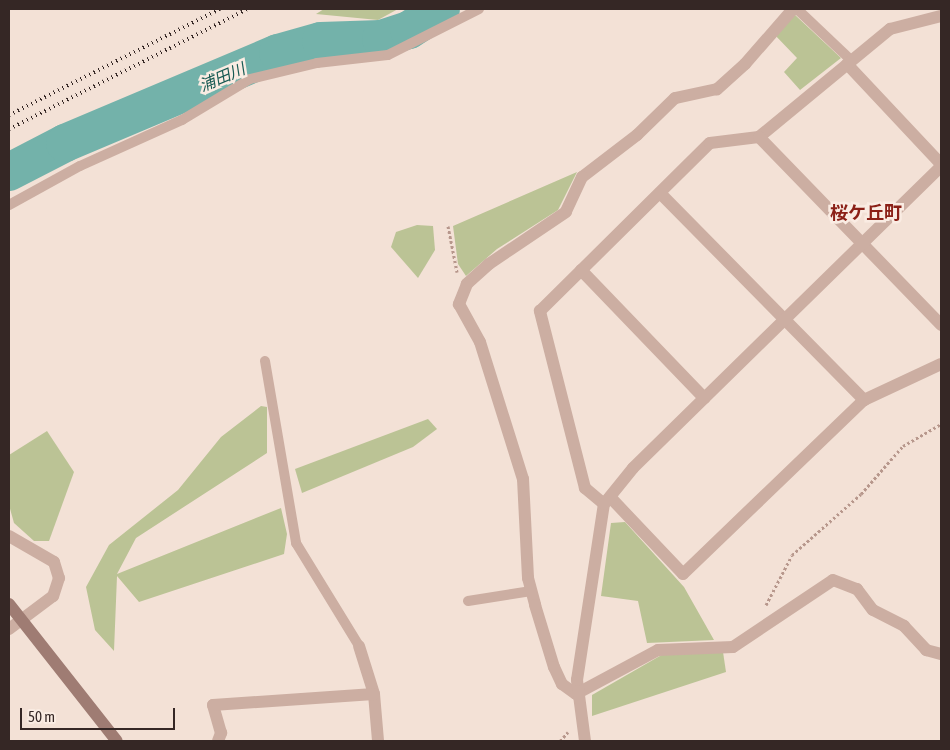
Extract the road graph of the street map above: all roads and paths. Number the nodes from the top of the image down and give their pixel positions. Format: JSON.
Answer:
{"nodes":[{"id":1,"x":479,"y":9,"type":"edge"},
{"id":2,"x":793,"y":9,"type":"edge"},
{"id":3,"x":797,"y":9,"type":"edge"},
{"id":4,"x":941,"y":16,"type":"edge"},
{"id":5,"x":848,"y":62,"type":"junction"},
{"id":6,"x":758,"y":136,"type":"junction"},
{"id":7,"x":941,"y":165,"type":"edge"},
{"id":8,"x":660,"y":193,"type":"junction"},
{"id":9,"x":9,"y":205,"type":"edge"},
{"id":10,"x":448,"y":226,"type":"dead end"},
{"id":11,"x":862,"y":244,"type":"junction"},
{"id":12,"x":581,"y":270,"type":"junction"},
{"id":13,"x":467,"y":284,"type":"junction"},
{"id":14,"x":784,"y":319,"type":"junction"},
{"id":15,"x":941,"y":325,"type":"edge"},
{"id":16,"x":265,"y":361,"type":"dead end"},
{"id":17,"x":941,"y":364,"type":"edge"},
{"id":18,"x":704,"y":398,"type":"junction"},
{"id":19,"x":864,"y":400,"type":"junction"},
{"id":20,"x":941,"y":424,"type":"edge"},
{"id":21,"x":607,"y":500,"type":"junction"},
{"id":22,"x":9,"y":536,"type":"edge"},
{"id":23,"x":531,"y":592,"type":"junction"},
{"id":24,"x":468,"y":601,"type":"dead end"},
{"id":25,"x":9,"y":604,"type":"edge"},
{"id":26,"x":21,"y":622,"type":"junction"},
{"id":27,"x":9,"y":629,"type":"edge"},
{"id":28,"x":754,"y":632,"type":"junction"},
{"id":29,"x":359,"y":646,"type":"joint"},
{"id":30,"x":941,"y":654,"type":"edge"},
{"id":31,"x":374,"y":694,"type":"junction"},
{"id":32,"x":576,"y":694,"type":"junction"},
{"id":33,"x":117,"y":741,"type":"edge"},
{"id":34,"x":218,"y":741,"type":"edge"},
{"id":35,"x":378,"y":741,"type":"edge"},
{"id":36,"x":586,"y":741,"type":"edge"}],
"edges":[{"from":1,"to":9,"type":"lane"},
{"from":2,"to":13,"type":"street"},
{"from":3,"to":5,"type":"lane"},
{"from":4,"to":5,"type":"street"},
{"from":5,"to":6,"type":"street"},
{"from":5,"to":7,"type":"street"},
{"from":6,"to":8,"type":"street"},
{"from":6,"to":11,"type":"street"},
{"from":7,"to":11,"type":"street"},
{"from":8,"to":12,"type":"street"},
{"from":8,"to":14,"type":"street"},
{"from":10,"to":13,"type":"path"},
{"from":11,"to":14,"type":"street"},
{"from":11,"to":15,"type":"street"},
{"from":12,"to":18,"type":"street"},
{"from":12,"to":21,"type":"street"},
{"from":13,"to":23,"type":"street"},
{"from":14,"to":18,"type":"street"},
{"from":14,"to":19,"type":"street"},
{"from":16,"to":29,"type":"lane"},
{"from":17,"to":19,"type":"street"},
{"from":18,"to":21,"type":"street"},
{"from":19,"to":21,"type":"street"},
{"from":20,"to":28,"type":"path"},
{"from":21,"to":32,"type":"street"},
{"from":22,"to":26,"type":"street"},
{"from":23,"to":24,"type":"lane"},
{"from":23,"to":32,"type":"street"},
{"from":25,"to":26,"type":"street"},
{"from":26,"to":27,"type":"street"},
{"from":26,"to":33,"type":"street"},
{"from":28,"to":30,"type":"street"},
{"from":28,"to":32,"type":"street"},
{"from":29,"to":31,"type":"street"},
{"from":31,"to":34,"type":"street"},
{"from":31,"to":35,"type":"street"},
{"from":32,"to":36,"type":"street"}]}
